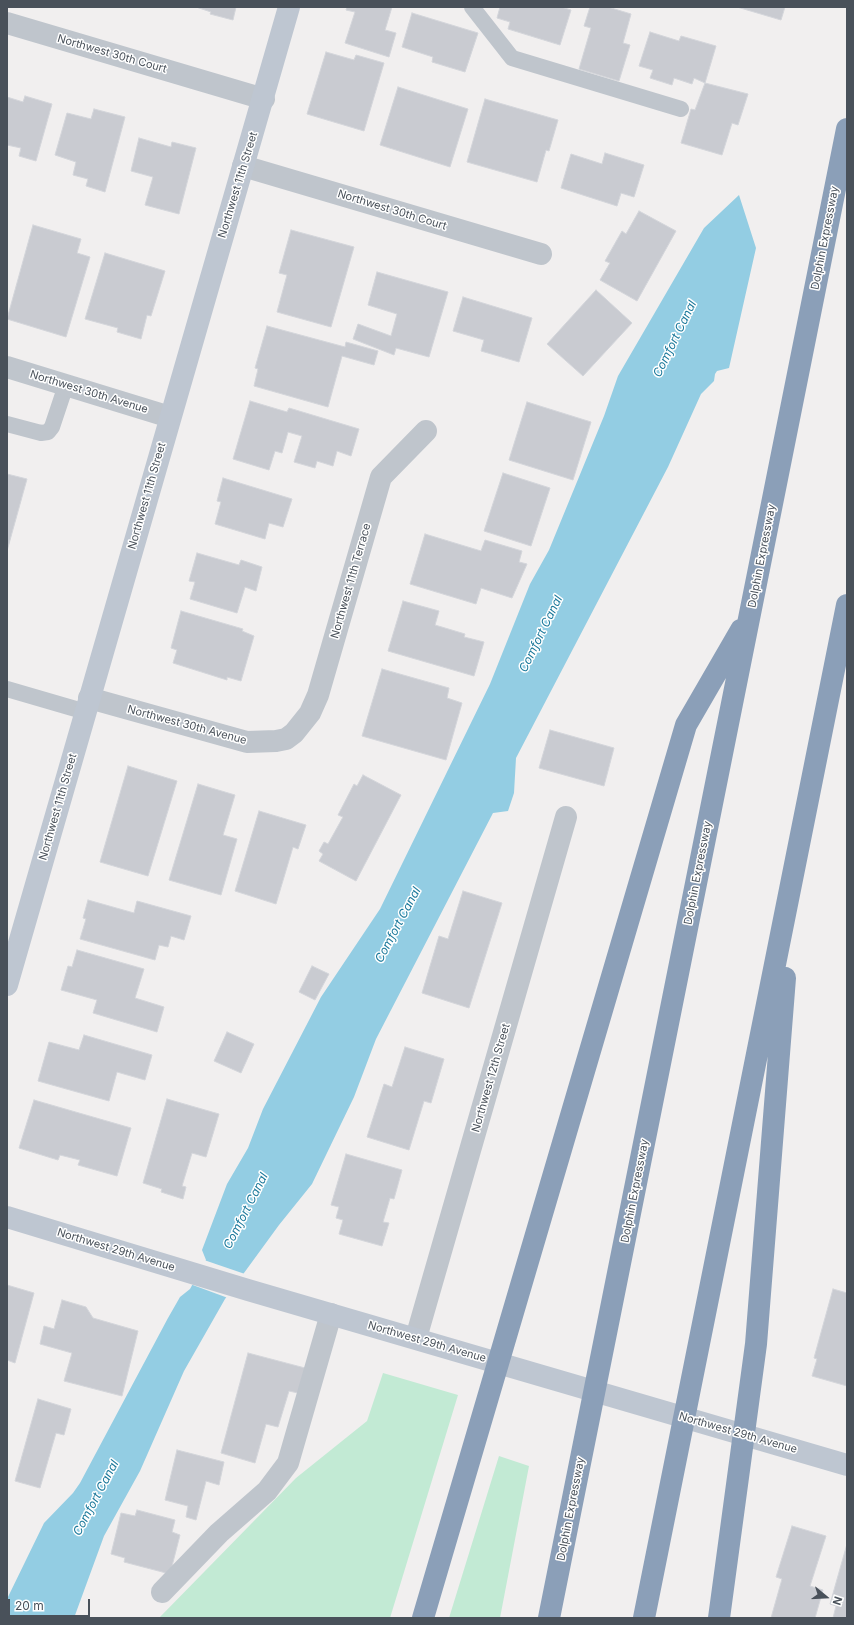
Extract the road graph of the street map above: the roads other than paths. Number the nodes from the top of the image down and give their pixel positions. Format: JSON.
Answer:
{"nodes":[{"id":1,"x":289,"y":7,"type":"edge"},
{"id":2,"x":472,"y":7,"type":"edge"},
{"id":3,"x":7,"y":23,"type":"edge"},
{"id":4,"x":264,"y":99,"type":"junction"},
{"id":5,"x":681,"y":109,"type":"dead end"},
{"id":6,"x":847,"y":129,"type":"edge"},
{"id":7,"x":243,"y":166,"type":"junction"},
{"id":8,"x":541,"y":254,"type":"dead end"},
{"id":9,"x":7,"y":367,"type":"edge"},
{"id":10,"x":66,"y":385,"type":"junction"},
{"id":11,"x":170,"y":417,"type":"junction"},
{"id":12,"x":7,"y":424,"type":"edge"},
{"id":13,"x":426,"y":431,"type":"dead end"},
{"id":14,"x":847,"y":605,"type":"edge"},
{"id":15,"x":751,"y":613,"type":"junction"},
{"id":16,"x":7,"y":689,"type":"edge"},
{"id":17,"x":88,"y":705,"type":"junction"},
{"id":18,"x":286,"y":739,"type":"joint"},
{"id":19,"x":566,"y":817,"type":"dead end"},
{"id":20,"x":792,"y":877,"type":"junction"},
{"id":21,"x":7,"y":985,"type":"edge"},
{"id":22,"x":7,"y":1217,"type":"edge"},
{"id":23,"x":331,"y":1314,"type":"junction"},
{"id":24,"x":416,"y":1338,"type":"junction"},
{"id":25,"x":847,"y":1465,"type":"edge"},
{"id":26,"x":162,"y":1592,"type":"dead end"},
{"id":27,"x":423,"y":1618,"type":"edge"},
{"id":28,"x":550,"y":1618,"type":"edge"},
{"id":29,"x":644,"y":1618,"type":"edge"},
{"id":30,"x":719,"y":1618,"type":"edge"}],
"edges":[{"from":1,"to":4,"type":"street","name":"Northwest 11th Street"},
{"from":2,"to":5,"type":"lane"},
{"from":3,"to":4,"type":"street","name":"Northwest 30th Court"},
{"from":4,"to":7,"type":"street","name":"Northwest 11th Street"},
{"from":6,"to":15,"type":"highway","name":"Dolphin Expressway"},
{"from":7,"to":8,"type":"street","name":"Northwest 30th Court"},
{"from":7,"to":11,"type":"street","name":"Northwest 11th Street"},
{"from":9,"to":10,"type":"street","name":"Northwest 30th Avenue"},
{"from":10,"to":11,"type":"street","name":"Northwest 30th Avenue"},
{"from":10,"to":12,"type":"lane"},
{"from":11,"to":17,"type":"street","name":"Northwest 11th Street"},
{"from":13,"to":18,"type":"street","name":"Northwest 11th Terrace"},
{"from":14,"to":20,"type":"highway"},
{"from":15,"to":27,"type":"highway"},
{"from":15,"to":28,"type":"highway","name":"Dolphin Expressway"},
{"from":16,"to":17,"type":"lane"},
{"from":17,"to":18,"type":"street","name":"Northwest 30th Avenue"},
{"from":17,"to":21,"type":"street","name":"Northwest 11th Street"},
{"from":19,"to":24,"type":"street","name":"Northwest 12th Street"},
{"from":20,"to":29,"type":"highway"},
{"from":20,"to":30,"type":"highway"},
{"from":22,"to":23,"type":"street","name":"Northwest 29th Avenue"},
{"from":23,"to":24,"type":"street","name":"Northwest 29th Avenue"},
{"from":23,"to":26,"type":"street"},
{"from":24,"to":25,"type":"street","name":"Northwest 29th Avenue"}]}
